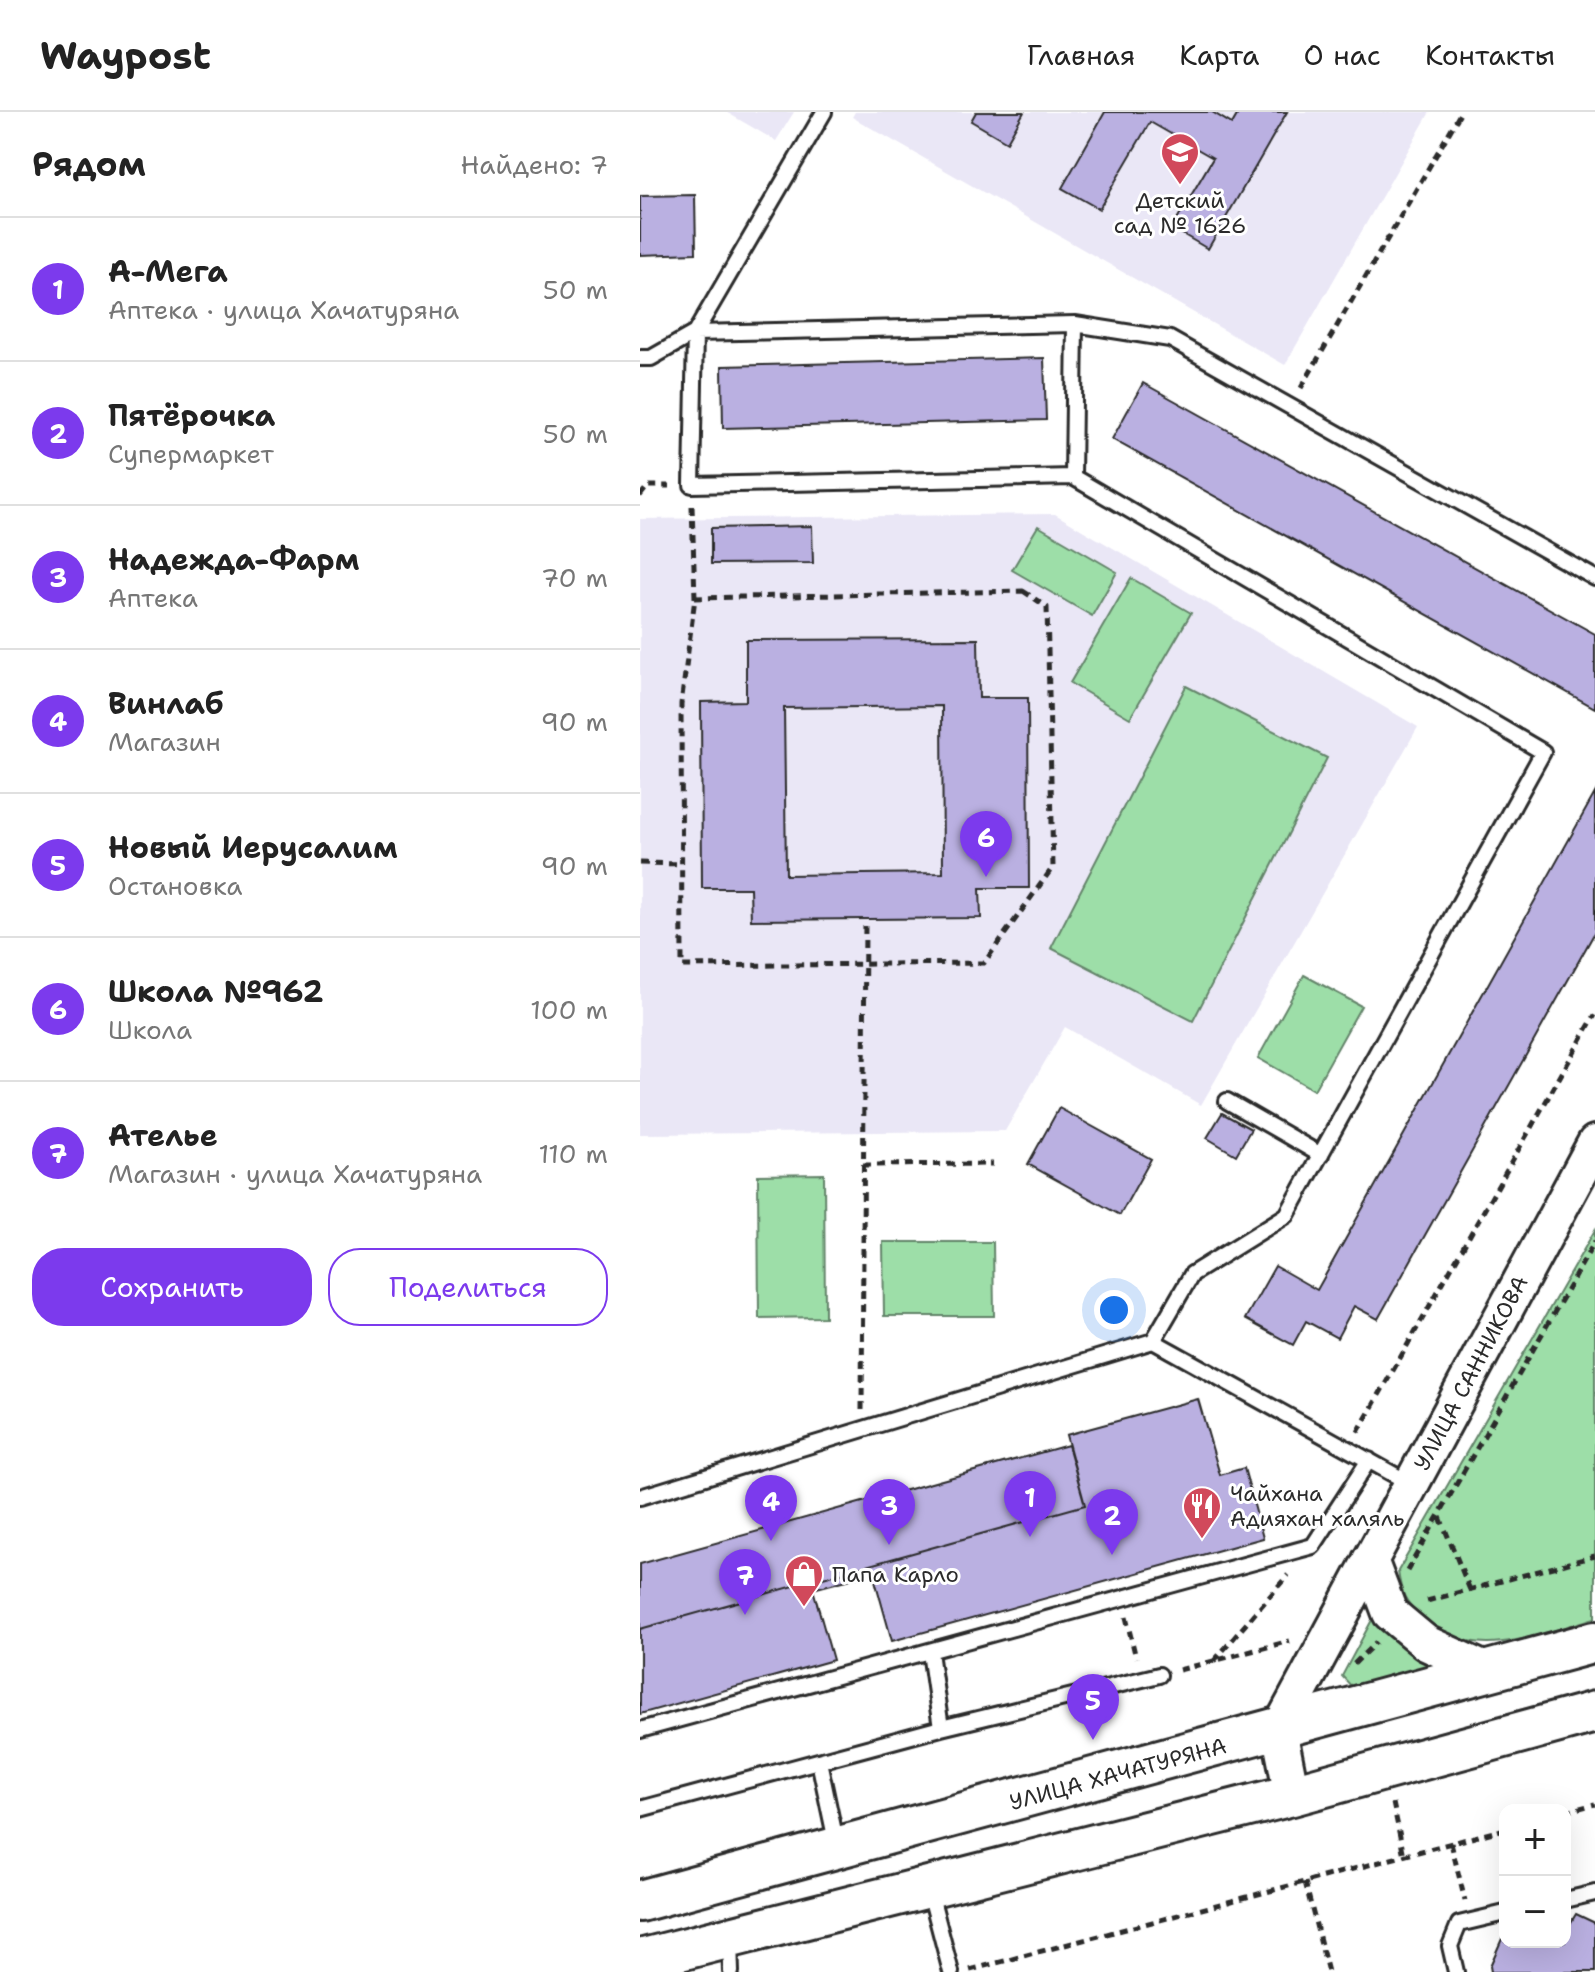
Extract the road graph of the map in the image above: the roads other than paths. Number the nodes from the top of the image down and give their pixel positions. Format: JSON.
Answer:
{"nodes":[{"id":1,"x":824,"y":112,"type":"edge"},
{"id":2,"x":1075,"y":324,"type":"junction"},
{"id":3,"x":695,"y":333,"type":"junction"},
{"id":4,"x":640,"y":358,"type":"edge"},
{"id":5,"x":1073,"y":477,"type":"junction"},
{"id":6,"x":1595,"y":578,"type":"edge"},
{"id":7,"x":1227,"y":1101,"type":"dead end"},
{"id":8,"x":1321,"y":1155,"type":"junction"},
{"id":9,"x":1590,"y":1164,"type":"edge"},
{"id":10,"x":1153,"y":1341,"type":"junction"},
{"id":11,"x":1369,"y":1460,"type":"junction"},
{"id":12,"x":1412,"y":1484,"type":"junction"},
{"id":13,"x":640,"y":1497,"type":"edge"},
{"id":14,"x":1370,"y":1560,"type":"junction"},
{"id":15,"x":1595,"y":1642,"type":"edge"},
{"id":16,"x":930,"y":1652,"type":"junction"},
{"id":17,"x":1487,"y":1671,"type":"junction"},
{"id":18,"x":1159,"y":1675,"type":"dead end"},
{"id":19,"x":1595,"y":1712,"type":"edge"},
{"id":20,"x":941,"y":1728,"type":"junction"},
{"id":21,"x":640,"y":1730,"type":"edge"},
{"id":22,"x":1279,"y":1730,"type":"junction"},
{"id":23,"x":819,"y":1761,"type":"junction"},
{"id":24,"x":1292,"y":1795,"type":"junction"},
{"id":25,"x":640,"y":1809,"type":"edge"},
{"id":26,"x":838,"y":1849,"type":"junction"},
{"id":27,"x":929,"y":1888,"type":"junction"},
{"id":28,"x":1595,"y":1893,"type":"edge"},
{"id":29,"x":1571,"y":1899,"type":"edge"},
{"id":30,"x":640,"y":1901,"type":"edge"},
{"id":31,"x":1499,"y":1914,"type":"edge"},
{"id":32,"x":731,"y":1955,"type":"edge"},
{"id":33,"x":640,"y":1960,"type":"edge"},
{"id":34,"x":951,"y":1972,"type":"edge"},
{"id":35,"x":1456,"y":1972,"type":"edge"}],
"edges":[{"from":1,"to":3,"type":"lane"},
{"from":2,"to":3,"type":"lane"},
{"from":2,"to":5,"type":"lane"},
{"from":2,"to":6,"type":"lane"},
{"from":3,"to":4,"type":"lane"},
{"from":3,"to":5,"type":"lane"},
{"from":5,"to":8,"type":"lane"},
{"from":7,"to":8,"type":"lane"},
{"from":8,"to":10,"type":"lane"},
{"from":9,"to":12,"type":"street","name":"УЛИЦА САННИКОВА"},
{"from":10,"to":11,"type":"lane"},
{"from":10,"to":13,"type":"lane"},
{"from":11,"to":12,"type":"lane"},
{"from":11,"to":16,"type":"lane"},
{"from":12,"to":14,"type":"street","name":"УЛИЦА САННИКОВА"},
{"from":14,"to":17,"type":"street"},
{"from":14,"to":22,"type":"street","name":"УЛИЦА САННИКОВА"},
{"from":15,"to":17,"type":"main road","name":"УЛИЦА ХАЧАТУРЯНА"},
{"from":16,"to":20,"type":"lane"},
{"from":16,"to":21,"type":"lane"},
{"from":17,"to":22,"type":"main road","name":"УЛИЦА ХАЧАТУРЯНА"},
{"from":18,"to":20,"type":"lane"},
{"from":19,"to":24,"type":"main road"},
{"from":20,"to":23,"type":"lane"},
{"from":22,"to":24,"type":"street"},
{"from":22,"to":26,"type":"main road","name":"УЛИЦА ХАЧАТУРЯНА"},
{"from":23,"to":25,"type":"lane"},
{"from":23,"to":26,"type":"lane"},
{"from":24,"to":27,"type":"main road"},
{"from":26,"to":30,"type":"main road","name":"УЛИЦА ХАЧАТУРЯНА"},
{"from":27,"to":32,"type":"main road"},
{"from":27,"to":34,"type":"lane"},
{"from":28,"to":29,"type":"lane"},
{"from":31,"to":35,"type":"lane"},
{"from":32,"to":33,"type":"main road"}]}
